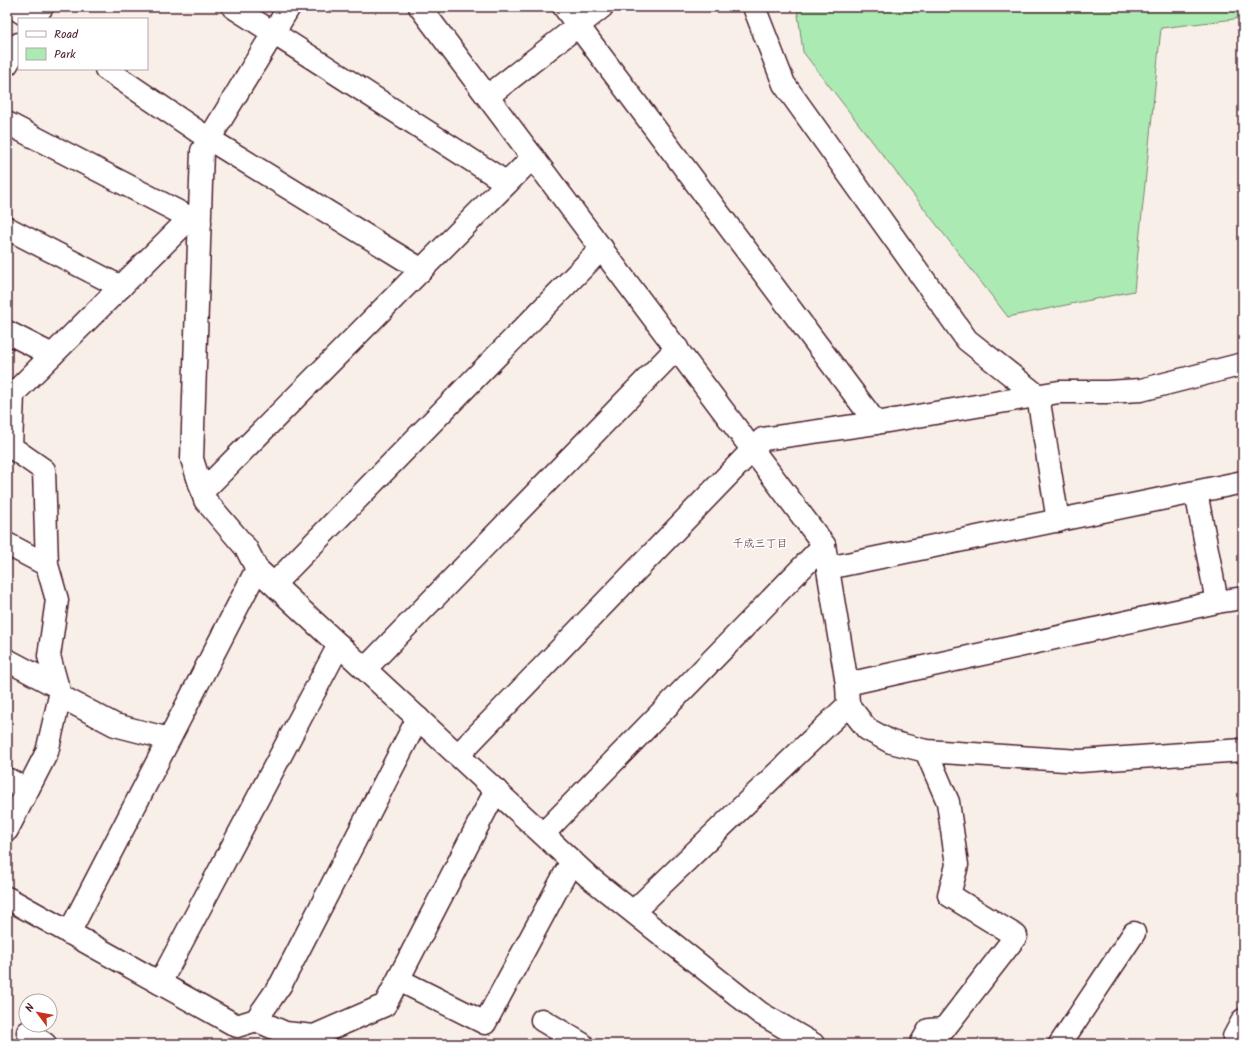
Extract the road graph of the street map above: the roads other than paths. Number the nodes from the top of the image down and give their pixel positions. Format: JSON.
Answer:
{"nodes":[{"id":1,"x":13,"y":7,"type":"edge"},
{"id":2,"x":42,"y":7,"type":"edge"},
{"id":3,"x":233,"y":7,"type":"edge"},
{"id":4,"x":289,"y":7,"type":"edge"},
{"id":5,"x":420,"y":7,"type":"edge"},
{"id":6,"x":564,"y":7,"type":"edge"},
{"id":7,"x":602,"y":7,"type":"edge"},
{"id":8,"x":754,"y":7,"type":"edge"},
{"id":9,"x":31,"y":18,"type":"edge"},
{"id":10,"x":34,"y":18,"type":"edge"},
{"id":11,"x":578,"y":26,"type":"junction"},
{"id":12,"x":273,"y":33,"type":"junction"},
{"id":13,"x":18,"y":46,"type":"edge"},
{"id":14,"x":7,"y":64,"type":"edge"},
{"id":15,"x":107,"y":70,"type":"edge"},
{"id":16,"x":488,"y":96,"type":"junction"},
{"id":17,"x":7,"y":124,"type":"edge"},
{"id":18,"x":209,"y":139,"type":"junction"},
{"id":19,"x":533,"y":157,"type":"junction"},
{"id":20,"x":507,"y":183,"type":"junction"},
{"id":21,"x":195,"y":221,"type":"junction"},
{"id":22,"x":7,"y":228,"type":"edge"},
{"id":23,"x":602,"y":248,"type":"junction"},
{"id":24,"x":422,"y":270,"type":"junction"},
{"id":25,"x":121,"y":287,"type":"junction"},
{"id":26,"x":7,"y":332,"type":"edge"},
{"id":27,"x":677,"y":348,"type":"junction"},
{"id":28,"x":52,"y":355,"type":"junction"},
{"id":29,"x":1243,"y":364,"type":"edge"},
{"id":30,"x":1038,"y":396,"type":"junction"},
{"id":31,"x":876,"y":422,"type":"junction"},
{"id":32,"x":9,"y":446,"type":"edge"},
{"id":33,"x":753,"y":450,"type":"junction"},
{"id":34,"x":1243,"y":482,"type":"edge"},
{"id":35,"x":202,"y":492,"type":"junction"},
{"id":36,"x":1196,"y":492,"type":"junction"},
{"id":37,"x":1058,"y":521,"type":"junction"},
{"id":38,"x":7,"y":544,"type":"edge"},
{"id":39,"x":824,"y":545,"type":"junction"},
{"id":40,"x":47,"y":565,"type":"junction"},
{"id":41,"x":828,"y":568,"type":"junction"},
{"id":42,"x":257,"y":569,"type":"junction"},
{"id":43,"x":274,"y":584,"type":"junction"},
{"id":44,"x":1243,"y":598,"type":"edge"},
{"id":45,"x":1217,"y":602,"type":"junction"},
{"id":46,"x":339,"y":645,"type":"junction"},
{"id":47,"x":7,"y":660,"type":"edge"},
{"id":48,"x":365,"y":669,"type":"junction"},
{"id":49,"x":59,"y":692,"type":"junction"},
{"id":50,"x":848,"y":695,"type":"junction"},
{"id":51,"x":418,"y":718,"type":"junction"},
{"id":52,"x":169,"y":740,"type":"junction"},
{"id":53,"x":1243,"y":750,"type":"edge"},
{"id":54,"x":926,"y":751,"type":"junction"},
{"id":55,"x":458,"y":755,"type":"junction"},
{"id":56,"x":7,"y":780,"type":"edge"},
{"id":57,"x":28,"y":790,"type":"junction"},
{"id":58,"x":496,"y":790,"type":"junction"},
{"id":59,"x":7,"y":830,"type":"edge"},
{"id":60,"x":543,"y":834,"type":"junction"},
{"id":61,"x":572,"y":861,"type":"junction"},
{"id":62,"x":7,"y":898,"type":"edge"},
{"id":63,"x":634,"y":912,"type":"junction"},
{"id":64,"x":69,"y":933,"type":"junction"},
{"id":65,"x":1134,"y":933,"type":"dead end"},
{"id":66,"x":399,"y":980,"type":"junction"},
{"id":67,"x":160,"y":983,"type":"junction"},
{"id":68,"x":256,"y":1020,"type":"junction"},
{"id":69,"x":542,"y":1020,"type":"dead end"},
{"id":70,"x":316,"y":1040,"type":"edge"},
{"id":71,"x":582,"y":1044,"type":"edge"},
{"id":72,"x":813,"y":1044,"type":"edge"},
{"id":73,"x":921,"y":1044,"type":"edge"},
{"id":74,"x":1060,"y":1044,"type":"edge"}],
"edges":[{"from":1,"to":9,"type":"street"},
{"from":2,"to":10,"type":"street"},
{"from":3,"to":12,"type":"street"},
{"from":4,"to":12,"type":"street"},
{"from":5,"to":16,"type":"street"},
{"from":6,"to":11,"type":"street"},
{"from":7,"to":11,"type":"street"},
{"from":8,"to":30,"type":"street"},
{"from":11,"to":16,"type":"street"},
{"from":11,"to":31,"type":"street"},
{"from":12,"to":18,"type":"street"},
{"from":12,"to":20,"type":"street"},
{"from":13,"to":14,"type":"street"},
{"from":15,"to":18,"type":"street"},
{"from":16,"to":19,"type":"street"},
{"from":17,"to":21,"type":"street"},
{"from":18,"to":21,"type":"street"},
{"from":18,"to":24,"type":"street"},
{"from":19,"to":20,"type":"street"},
{"from":19,"to":23,"type":"street"},
{"from":20,"to":24,"type":"street"},
{"from":21,"to":25,"type":"street"},
{"from":21,"to":35,"type":"street"},
{"from":22,"to":25,"type":"street"},
{"from":23,"to":27,"type":"street"},
{"from":23,"to":43,"type":"street"},
{"from":24,"to":35,"type":"street"},
{"from":25,"to":28,"type":"street"},
{"from":26,"to":28,"type":"street"},
{"from":27,"to":33,"type":"street"},
{"from":27,"to":48,"type":"street"},
{"from":28,"to":32,"type":"street"},
{"from":29,"to":30,"type":"street"},
{"from":30,"to":31,"type":"street"},
{"from":30,"to":37,"type":"street"},
{"from":31,"to":33,"type":"street"},
{"from":32,"to":40,"type":"street"},
{"from":33,"to":39,"type":"street"},
{"from":33,"to":55,"type":"street"},
{"from":34,"to":36,"type":"street"},
{"from":35,"to":42,"type":"street"},
{"from":36,"to":37,"type":"street"},
{"from":36,"to":45,"type":"street"},
{"from":37,"to":41,"type":"street"},
{"from":38,"to":40,"type":"street"},
{"from":39,"to":41,"type":"street"},
{"from":39,"to":60,"type":"street"},
{"from":40,"to":49,"type":"street"},
{"from":41,"to":50,"type":"street"},
{"from":42,"to":43,"type":"street"},
{"from":42,"to":52,"type":"street"},
{"from":43,"to":46,"type":"street"},
{"from":44,"to":45,"type":"street"},
{"from":45,"to":50,"type":"street"},
{"from":46,"to":48,"type":"street"},
{"from":46,"to":67,"type":"street"},
{"from":47,"to":49,"type":"street"},
{"from":48,"to":51,"type":"street"},
{"from":49,"to":52,"type":"street"},
{"from":49,"to":57,"type":"street"},
{"from":50,"to":54,"type":"street"},
{"from":50,"to":63,"type":"street"},
{"from":51,"to":55,"type":"street"},
{"from":51,"to":68,"type":"street"},
{"from":52,"to":64,"type":"street"},
{"from":53,"to":54,"type":"street"},
{"from":54,"to":73,"type":"street"},
{"from":55,"to":58,"type":"street"},
{"from":56,"to":57,"type":"street"},
{"from":57,"to":59,"type":"street"},
{"from":58,"to":60,"type":"street"},
{"from":58,"to":66,"type":"street"},
{"from":60,"to":61,"type":"street"},
{"from":61,"to":63,"type":"street"},
{"from":61,"to":66,"type":"street"},
{"from":62,"to":64,"type":"street"},
{"from":63,"to":72,"type":"street"},
{"from":64,"to":67,"type":"street"},
{"from":65,"to":74,"type":"street"},
{"from":66,"to":70,"type":"street"},
{"from":67,"to":68,"type":"street"},
{"from":68,"to":70,"type":"street"},
{"from":69,"to":71,"type":"street"}]}
